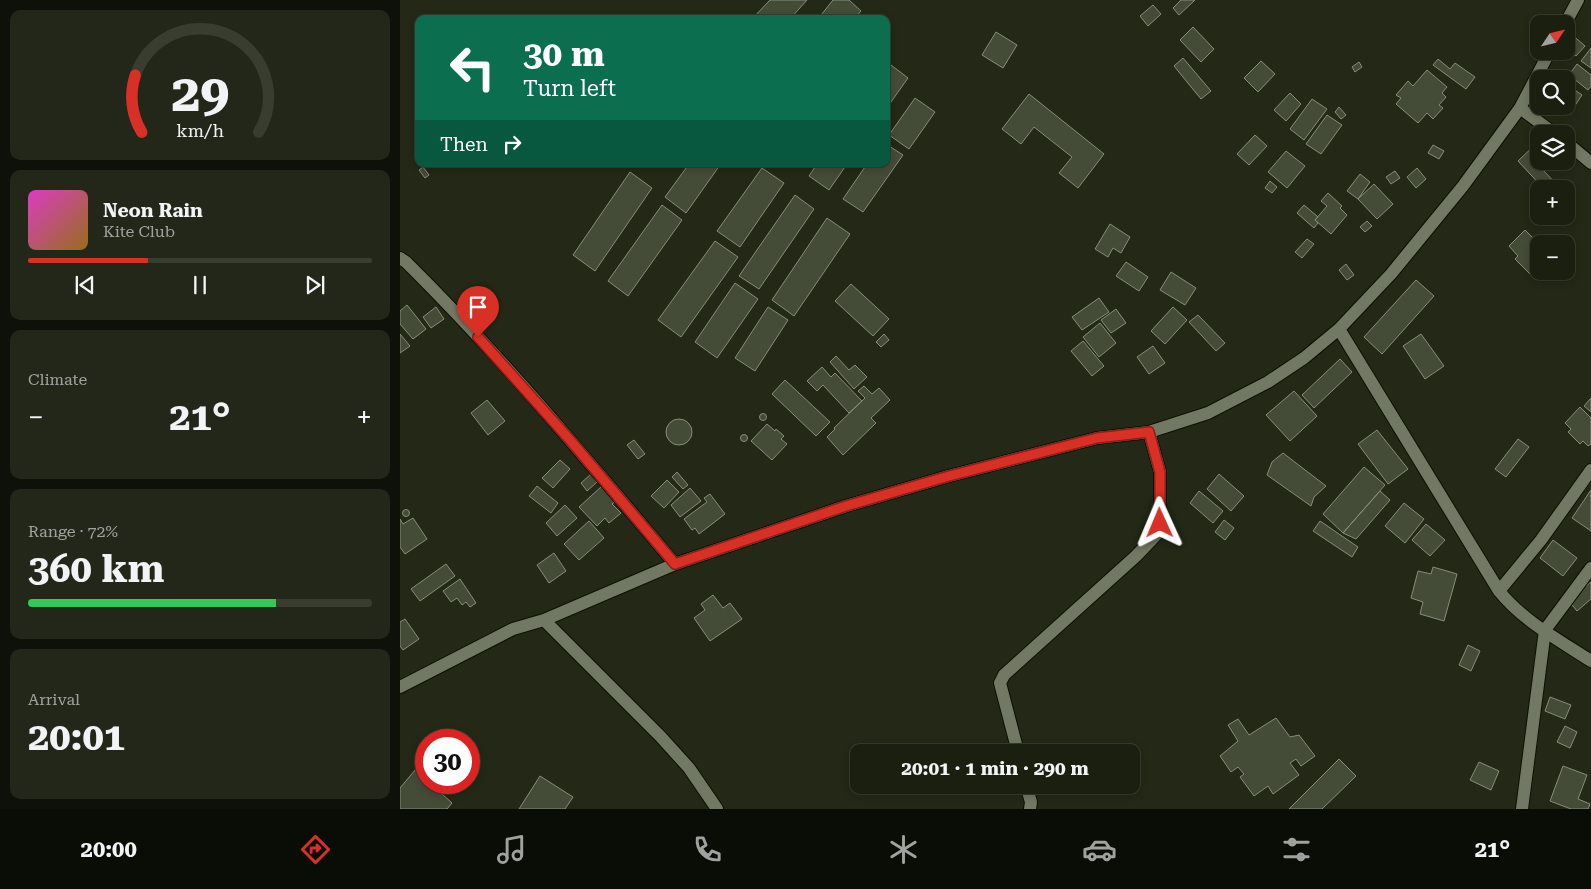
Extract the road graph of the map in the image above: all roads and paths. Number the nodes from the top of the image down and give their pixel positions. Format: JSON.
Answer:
{"nodes":[{"id":1,"x":1578,"y":0,"type":"edge"},
{"id":2,"x":1570,"y":15,"type":"edge"},
{"id":3,"x":1545,"y":60,"type":"edge"},
{"id":4,"x":1520,"y":108,"type":"junction"},
{"id":5,"x":1543,"y":125,"type":"edge"},
{"id":6,"x":1575,"y":150,"type":"edge"},
{"id":7,"x":1591,"y":163,"type":"edge"},
{"id":8,"x":400,"y":258,"type":"edge"},
{"id":9,"x":1339,"y":329,"type":"junction"},
{"id":10,"x":1149,"y":432,"type":"junction"},
{"id":11,"x":1591,"y":470,"type":"edge"},
{"id":12,"x":675,"y":564,"type":"junction"},
{"id":13,"x":1591,"y":568,"type":"edge"},
{"id":14,"x":1498,"y":591,"type":"junction"},
{"id":15,"x":544,"y":620,"type":"junction"},
{"id":16,"x":1545,"y":630,"type":"junction"},
{"id":17,"x":1591,"y":661,"type":"edge"},
{"id":18,"x":400,"y":686,"type":"edge"},
{"id":19,"x":1016,"y":744,"type":"edge"},
{"id":20,"x":1029,"y":794,"type":"edge"},
{"id":21,"x":717,"y":809,"type":"edge"},
{"id":22,"x":1030,"y":809,"type":"edge"},
{"id":23,"x":1522,"y":809,"type":"edge"}],
"edges":[{"from":1,"to":2,"type":"street"},
{"from":3,"to":4,"type":"street"},
{"from":4,"to":5,"type":"street"},
{"from":4,"to":9,"type":"street"},
{"from":6,"to":7,"type":"street"},
{"from":8,"to":12,"type":"street"},
{"from":9,"to":10,"type":"street"},
{"from":9,"to":14,"type":"street"},
{"from":10,"to":12,"type":"street"},
{"from":10,"to":19,"type":"street"},
{"from":11,"to":14,"type":"street"},
{"from":12,"to":15,"type":"street"},
{"from":13,"to":16,"type":"street"},
{"from":14,"to":16,"type":"street"},
{"from":15,"to":18,"type":"street"},
{"from":15,"to":21,"type":"street"},
{"from":16,"to":17,"type":"street"},
{"from":16,"to":23,"type":"street"},
{"from":20,"to":22,"type":"street"}]}
